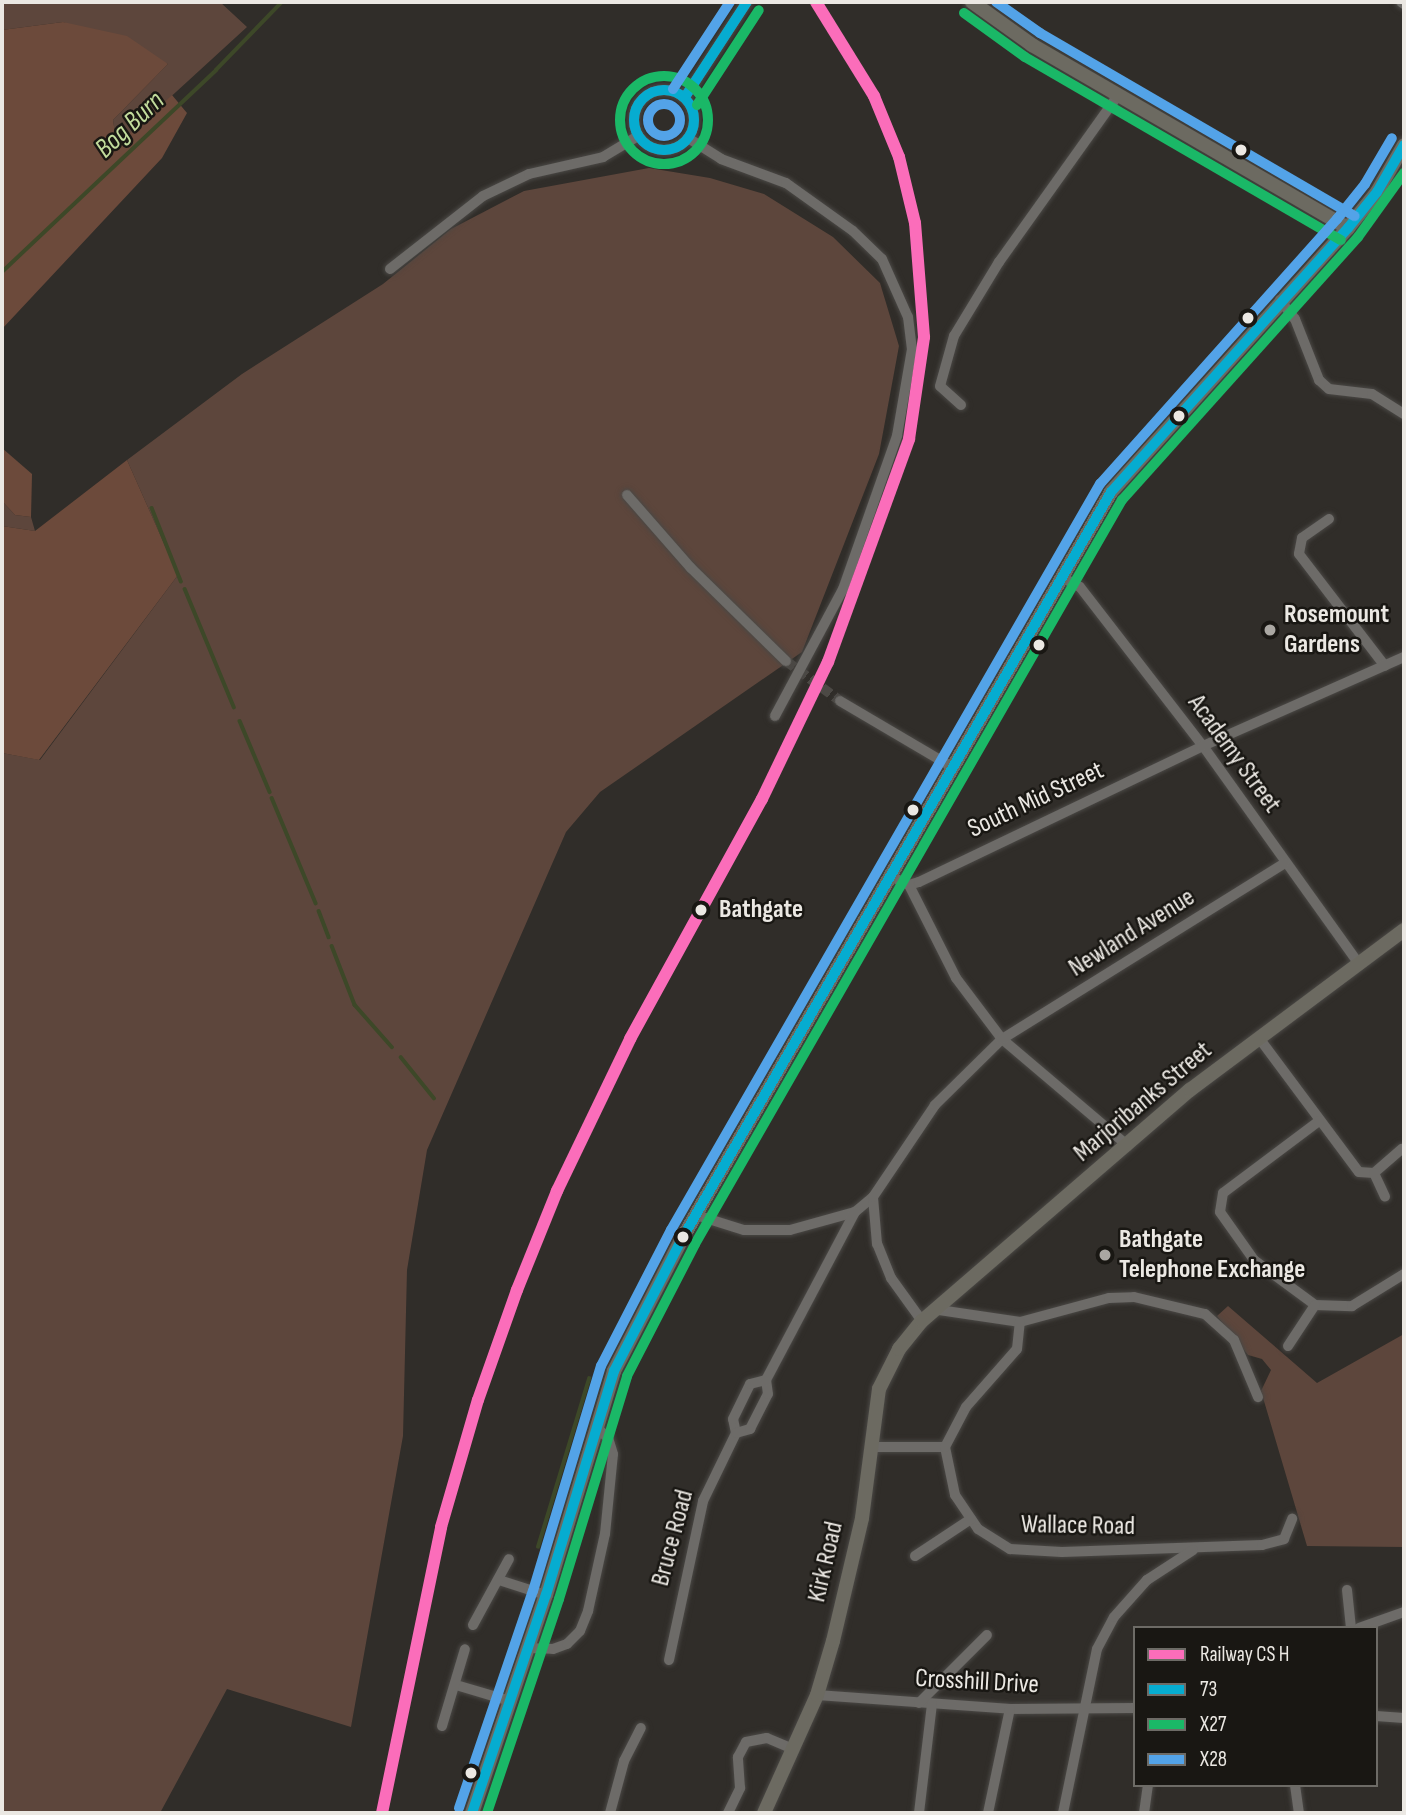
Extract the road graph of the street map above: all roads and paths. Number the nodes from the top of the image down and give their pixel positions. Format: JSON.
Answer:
{"nodes":[{"id":1,"x":747,"y":2,"type":"edge"},
{"id":2,"x":972,"y":2,"type":"edge"},
{"id":3,"x":1118,"y":95,"type":"junction"},
{"id":4,"x":685,"y":97,"type":"junction"},
{"id":5,"x":638,"y":136,"type":"junction"},
{"id":6,"x":688,"y":138,"type":"junction"},
{"id":7,"x":1404,"y":145,"type":"edge"},
{"id":8,"x":1348,"y":228,"type":"junction"},
{"id":9,"x":390,"y":269,"type":"dead end"},
{"id":10,"x":1280,"y":300,"type":"junction"},
{"id":11,"x":961,"y":405,"type":"dead end"},
{"id":12,"x":1404,"y":414,"type":"edge"},
{"id":13,"x":627,"y":495,"type":"dead end"},
{"id":14,"x":1325,"y":525,"type":"dead end"},
{"id":15,"x":1063,"y":578,"type":"junction"},
{"id":16,"x":1404,"y":657,"type":"edge"},
{"id":17,"x":786,"y":661,"type":"tunnel mouth"},
{"id":18,"x":1385,"y":666,"type":"junction"},
{"id":19,"x":840,"y":701,"type":"tunnel mouth"},
{"id":20,"x":775,"y":716,"type":"dead end"},
{"id":21,"x":1203,"y":746,"type":"junction"},
{"id":22,"x":952,"y":767,"type":"junction"},
{"id":23,"x":1285,"y":863,"type":"junction"},
{"id":24,"x":890,"y":876,"type":"junction"},
{"id":25,"x":909,"y":885,"type":"junction"},
{"id":26,"x":1404,"y":930,"type":"edge"},
{"id":27,"x":1360,"y":965,"type":"junction"},
{"id":28,"x":1259,"y":1038,"type":"junction"},
{"id":29,"x":1002,"y":1039,"type":"junction"},
{"id":30,"x":1319,"y":1121,"type":"junction"},
{"id":31,"x":1128,"y":1146,"type":"junction"},
{"id":32,"x":1402,"y":1149,"type":"dead end"},
{"id":33,"x":1374,"y":1173,"type":"junction"},
{"id":34,"x":873,"y":1197,"type":"junction"},
{"id":35,"x":1385,"y":1197,"type":"dead end"},
{"id":36,"x":855,"y":1212,"type":"junction"},
{"id":37,"x":696,"y":1215,"type":"junction"},
{"id":38,"x":1404,"y":1274,"type":"edge"},
{"id":39,"x":1315,"y":1305,"type":"junction"},
{"id":40,"x":939,"y":1310,"type":"junction"},
{"id":41,"x":922,"y":1321,"type":"junction"},
{"id":42,"x":1020,"y":1322,"type":"junction"},
{"id":43,"x":1288,"y":1346,"type":"dead end"},
{"id":44,"x":766,"y":1380,"type":"junction"},
{"id":45,"x":1258,"y":1397,"type":"dead end"},
{"id":46,"x":596,"y":1427,"type":"junction"},
{"id":47,"x":736,"y":1433,"type":"junction"},
{"id":48,"x":870,"y":1447,"type":"junction"},
{"id":49,"x":945,"y":1447,"type":"junction"},
{"id":50,"x":971,"y":1519,"type":"junction"},
{"id":51,"x":1292,"y":1519,"type":"dead end"},
{"id":52,"x":1193,"y":1550,"type":"junction"},
{"id":53,"x":915,"y":1556,"type":"dead end"},
{"id":54,"x":509,"y":1559,"type":"dead end"},
{"id":55,"x":499,"y":1580,"type":"junction"},
{"id":56,"x":1347,"y":1590,"type":"dead end"},
{"id":57,"x":546,"y":1595,"type":"junction"},
{"id":58,"x":1404,"y":1612,"type":"edge"},
{"id":59,"x":473,"y":1625,"type":"dead end"},
{"id":60,"x":1351,"y":1626,"type":"edge"},
{"id":61,"x":1365,"y":1626,"type":"edge"},
{"id":62,"x":987,"y":1635,"type":"dead end"},
{"id":63,"x":465,"y":1648,"type":"dead end"},
{"id":64,"x":528,"y":1648,"type":"junction"},
{"id":65,"x":668,"y":1660,"type":"dead end"},
{"id":66,"x":456,"y":1685,"type":"junction"},
{"id":67,"x":817,"y":1695,"type":"junction"},
{"id":68,"x":510,"y":1701,"type":"junction"},
{"id":69,"x":919,"y":1703,"type":"junction"},
{"id":70,"x":932,"y":1704,"type":"junction"},
{"id":71,"x":1085,"y":1707,"type":"junction"},
{"id":72,"x":1133,"y":1708,"type":"edge"},
{"id":73,"x":1010,"y":1709,"type":"junction"},
{"id":74,"x":1378,"y":1717,"type":"edge"},
{"id":75,"x":1404,"y":1718,"type":"edge"},
{"id":76,"x":442,"y":1726,"type":"dead end"},
{"id":77,"x":641,"y":1728,"type":"dead end"},
{"id":78,"x":793,"y":1749,"type":"junction"},
{"id":79,"x":1148,"y":1787,"type":"edge"},
{"id":80,"x":1295,"y":1787,"type":"edge"},
{"id":81,"x":472,"y":1813,"type":"edge"},
{"id":82,"x":610,"y":1813,"type":"edge"},
{"id":83,"x":728,"y":1813,"type":"edge"},
{"id":84,"x":764,"y":1813,"type":"edge"},
{"id":85,"x":919,"y":1813,"type":"edge"},
{"id":86,"x":988,"y":1813,"type":"edge"},
{"id":87,"x":1063,"y":1813,"type":"edge"},
{"id":88,"x":1143,"y":1813,"type":"edge"},
{"id":89,"x":1300,"y":1813,"type":"edge"}],
"edges":[{"from":1,"to":4,"type":"street"},
{"from":2,"to":3,"type":"main road"},
{"from":3,"to":8,"type":"main road"},
{"from":3,"to":11,"type":"street"},
{"from":4,"to":5,"type":"street"},
{"from":4,"to":6,"type":"street"},
{"from":5,"to":6,"type":"street"},
{"from":5,"to":9,"type":"street"},
{"from":6,"to":20,"type":"street"},
{"from":7,"to":8,"type":"main road"},
{"from":8,"to":10,"type":"main road"},
{"from":10,"to":12,"type":"street"},
{"from":10,"to":15,"type":"main road"},
{"from":13,"to":17,"type":"street"},
{"from":14,"to":18,"type":"street"},
{"from":15,"to":21,"type":"street","name":"Academy Street"},
{"from":15,"to":22,"type":"main road"},
{"from":16,"to":18,"type":"street","name":"South Mid Street"},
{"from":18,"to":21,"type":"street","name":"South Mid Street"},
{"from":19,"to":22,"type":"street"},
{"from":21,"to":23,"type":"street","name":"Academy Street"},
{"from":21,"to":25,"type":"street","name":"South Mid Street"},
{"from":22,"to":24,"type":"main road"},
{"from":23,"to":27,"type":"street","name":"Academy Street"},
{"from":23,"to":29,"type":"street","name":"Newland Avenue"},
{"from":24,"to":25,"type":"street"},
{"from":24,"to":37,"type":"main road"},
{"from":25,"to":29,"type":"street"},
{"from":26,"to":27,"type":"main road","name":"Marjoribanks Street"},
{"from":27,"to":28,"type":"main road","name":"Marjoribanks Street"},
{"from":28,"to":30,"type":"street"},
{"from":28,"to":31,"type":"main road","name":"Marjoribanks Street"},
{"from":29,"to":31,"type":"street"},
{"from":29,"to":34,"type":"street","name":"Newland Avenue"},
{"from":30,"to":33,"type":"street"},
{"from":30,"to":39,"type":"street"},
{"from":31,"to":40,"type":"main road","name":"Marjoribanks Street"},
{"from":32,"to":33,"type":"street"},
{"from":33,"to":35,"type":"street"},
{"from":34,"to":36,"type":"street","name":"Newland Avenue"},
{"from":34,"to":41,"type":"street"},
{"from":36,"to":37,"type":"street"},
{"from":36,"to":44,"type":"street","name":"Bruce Road"},
{"from":37,"to":46,"type":"main road"},
{"from":38,"to":39,"type":"street"},
{"from":39,"to":43,"type":"street"},
{"from":40,"to":41,"type":"main road","name":"Marjoribanks Street"},
{"from":40,"to":42,"type":"street"},
{"from":41,"to":48,"type":"main road","name":"Kirk Road"},
{"from":42,"to":45,"type":"street"},
{"from":42,"to":49,"type":"street"},
{"from":44,"to":47,"type":"street","name":"Bruce Road"},
{"from":44,"to":47,"type":"street","name":"Bruce Road"},
{"from":46,"to":57,"type":"main road"},
{"from":46,"to":64,"type":"street"},
{"from":47,"to":65,"type":"street","name":"Bruce Road"},
{"from":48,"to":49,"type":"street"},
{"from":48,"to":67,"type":"main road","name":"Kirk Road"},
{"from":49,"to":50,"type":"street","name":"Wallace Road"},
{"from":50,"to":52,"type":"street","name":"Wallace Road"},
{"from":50,"to":53,"type":"street"},
{"from":51,"to":52,"type":"street","name":"Wallace Road"},
{"from":52,"to":71,"type":"street"},
{"from":54,"to":55,"type":"street"},
{"from":55,"to":57,"type":"street"},
{"from":55,"to":59,"type":"street"},
{"from":56,"to":60,"type":"street"},
{"from":57,"to":64,"type":"main road"},
{"from":58,"to":61,"type":"street"},
{"from":62,"to":69,"type":"street"},
{"from":63,"to":66,"type":"street"},
{"from":64,"to":68,"type":"main road"},
{"from":66,"to":68,"type":"street"},
{"from":66,"to":76,"type":"street"},
{"from":67,"to":69,"type":"street","name":"Crosshill Drive"},
{"from":67,"to":78,"type":"main road","name":"Kirk Road"},
{"from":68,"to":81,"type":"main road"},
{"from":69,"to":70,"type":"street","name":"Crosshill Drive"},
{"from":70,"to":73,"type":"street","name":"Crosshill Drive"},
{"from":70,"to":85,"type":"street"},
{"from":71,"to":72,"type":"street","name":"Crosshill Drive"},
{"from":71,"to":73,"type":"street","name":"Crosshill Drive"},
{"from":71,"to":87,"type":"street"},
{"from":73,"to":86,"type":"street"},
{"from":74,"to":75,"type":"street"},
{"from":77,"to":82,"type":"street"},
{"from":78,"to":83,"type":"street"},
{"from":78,"to":84,"type":"main road","name":"Kirk Road"},
{"from":79,"to":88,"type":"street"},
{"from":80,"to":89,"type":"street"}]}
